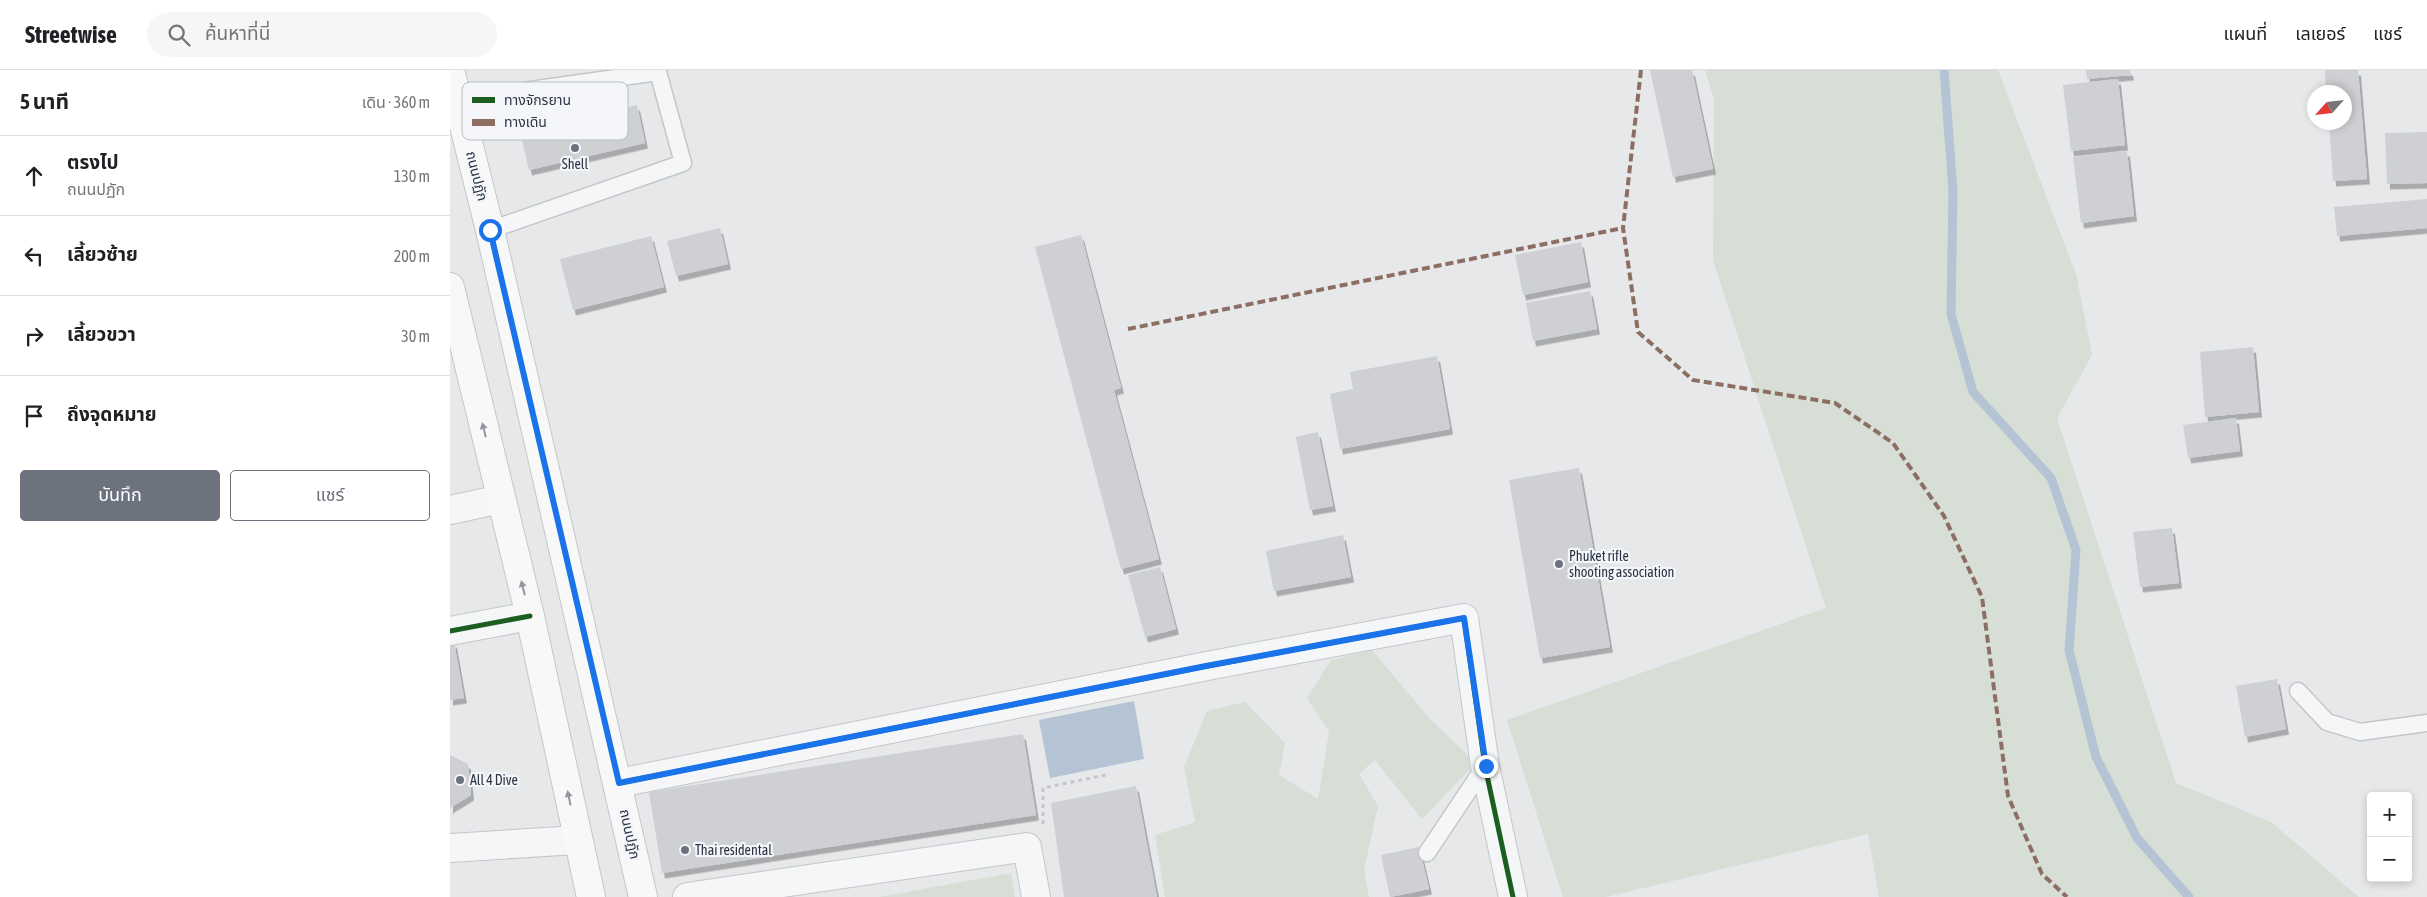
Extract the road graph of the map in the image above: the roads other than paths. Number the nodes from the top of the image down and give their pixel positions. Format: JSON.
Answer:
{"nodes":[{"id":1,"x":450,"y":70,"type":"edge"},
{"id":2,"x":587,"y":82,"type":"edge"},
{"id":3,"x":462,"y":99,"type":"edge"},
{"id":4,"x":458,"y":100,"type":"junction"},
{"id":5,"x":462,"y":116,"type":"edge"},
{"id":6,"x":468,"y":140,"type":"edge"},
{"id":7,"x":490,"y":230,"type":"junction"},
{"id":8,"x":450,"y":287,"type":"edge"},
{"id":9,"x":501,"y":499,"type":"junction"},
{"id":10,"x":450,"y":510,"type":"edge"},
{"id":11,"x":530,"y":616,"type":"junction"},
{"id":12,"x":450,"y":631,"type":"edge"},
{"id":13,"x":2298,"y":691,"type":"dead end"},
{"id":14,"x":2427,"y":723,"type":"edge"},
{"id":15,"x":1486,"y":766,"type":"junction"},
{"id":16,"x":619,"y":783,"type":"junction"},
{"id":17,"x":578,"y":840,"type":"junction"},
{"id":18,"x":450,"y":848,"type":"edge"},
{"id":19,"x":1426,"y":853,"type":"dead end"},
{"id":20,"x":591,"y":897,"type":"edge"},
{"id":21,"x":643,"y":897,"type":"edge"},
{"id":22,"x":691,"y":897,"type":"edge"},
{"id":23,"x":1036,"y":897,"type":"edge"},
{"id":24,"x":1513,"y":897,"type":"edge"}],
"edges":[{"from":1,"to":4,"type":"main road","name":"ถนนปฏัก"},
{"from":2,"to":7,"type":"lane"},
{"from":3,"to":4,"type":"lane"},
{"from":4,"to":5,"type":"main road","name":"ถนนปฏัก"},
{"from":6,"to":7,"type":"main road","name":"ถนนปฏัก"},
{"from":7,"to":16,"type":"main road","name":"ถนนปฏัก"},
{"from":9,"to":8,"type":"main road","one_way":true},
{"from":9,"to":10,"type":"street"},
{"from":11,"to":9,"type":"main road","one_way":true},
{"from":11,"to":12,"type":"street"},
{"from":17,"to":11,"type":"main road","one_way":true},
{"from":13,"to":14,"type":"lane"},
{"from":15,"to":16,"type":"street"},
{"from":15,"to":19,"type":"lane"},
{"from":15,"to":24,"type":"street"},
{"from":16,"to":21,"type":"main road","name":"ถนนปฏัก"},
{"from":17,"to":18,"type":"street"},
{"from":17,"to":20,"type":"main road"},
{"from":22,"to":23,"type":"street"}]}
